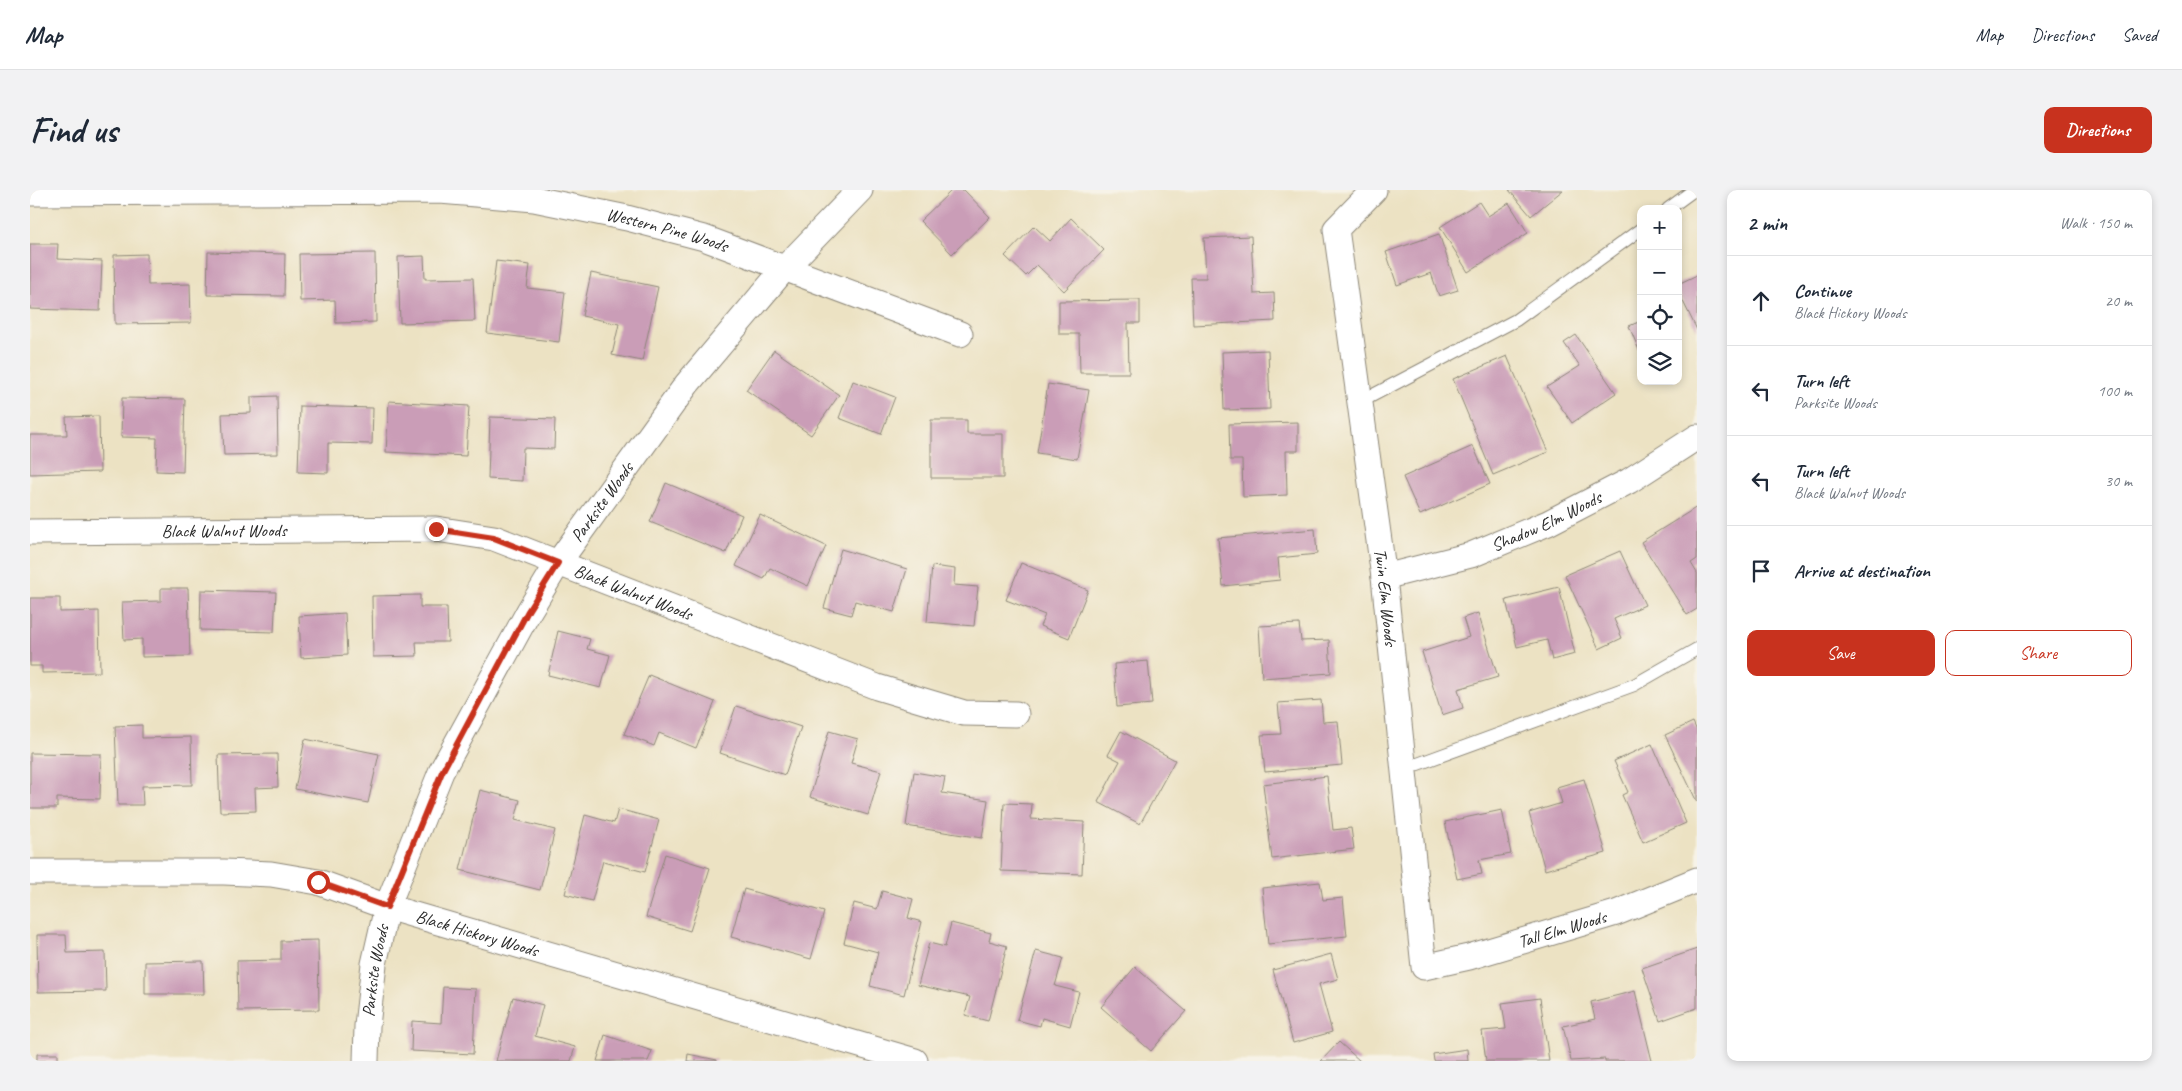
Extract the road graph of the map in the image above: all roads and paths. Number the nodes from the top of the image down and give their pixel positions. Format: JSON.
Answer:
{"nodes":[{"id":1,"x":860,"y":190,"type":"edge"},
{"id":2,"x":1374,"y":190,"type":"edge"},
{"id":3,"x":1694,"y":190,"type":"edge"},
{"id":4,"x":30,"y":193,"type":"edge"},
{"id":5,"x":1673,"y":205,"type":"edge"},
{"id":6,"x":1637,"y":232,"type":"edge"},
{"id":7,"x":784,"y":269,"type":"junction"},
{"id":8,"x":960,"y":334,"type":"dead end"},
{"id":9,"x":1360,"y":402,"type":"junction"},
{"id":10,"x":1697,"y":437,"type":"edge"},
{"id":11,"x":30,"y":532,"type":"edge"},
{"id":12,"x":558,"y":563,"type":"junction"},
{"id":13,"x":1384,"y":577,"type":"junction"},
{"id":14,"x":1697,"y":649,"type":"edge"},
{"id":15,"x":1016,"y":714,"type":"dead end"},
{"id":16,"x":1404,"y":768,"type":"junction"},
{"id":17,"x":30,"y":872,"type":"edge"},
{"id":18,"x":1697,"y":880,"type":"edge"},
{"id":19,"x":387,"y":907,"type":"junction"},
{"id":20,"x":1424,"y":967,"type":"joint"},
{"id":21,"x":366,"y":1061,"type":"edge"},
{"id":22,"x":915,"y":1061,"type":"edge"}],
"edges":[{"from":1,"to":7,"type":"street","name":"Parksite Woods"},
{"from":2,"to":9,"type":"street","name":"Twin Elm Woods"},
{"from":3,"to":5,"type":"lane"},
{"from":4,"to":7,"type":"street","name":"Western Pine Woods"},
{"from":6,"to":9,"type":"lane"},
{"from":7,"to":8,"type":"street","name":"Western Pine Woods"},
{"from":7,"to":12,"type":"street","name":"Parksite Woods"},
{"from":9,"to":13,"type":"street","name":"Twin Elm Woods"},
{"from":10,"to":13,"type":"street","name":"Shadow Elm Woods"},
{"from":11,"to":12,"type":"street","name":"Black Walnut Woods"},
{"from":12,"to":15,"type":"street","name":"Black Walnut Woods"},
{"from":12,"to":19,"type":"street","name":"Parksite Woods"},
{"from":13,"to":16,"type":"street","name":"Twin Elm Woods"},
{"from":14,"to":16,"type":"lane"},
{"from":16,"to":20,"type":"street","name":"Twin Elm Woods"},
{"from":17,"to":19,"type":"street","name":"Black Hickory Woods"},
{"from":18,"to":20,"type":"street","name":"Tall Elm Woods"},
{"from":19,"to":21,"type":"street","name":"Parksite Woods"},
{"from":19,"to":22,"type":"street","name":"Black Hickory Woods"}]}
